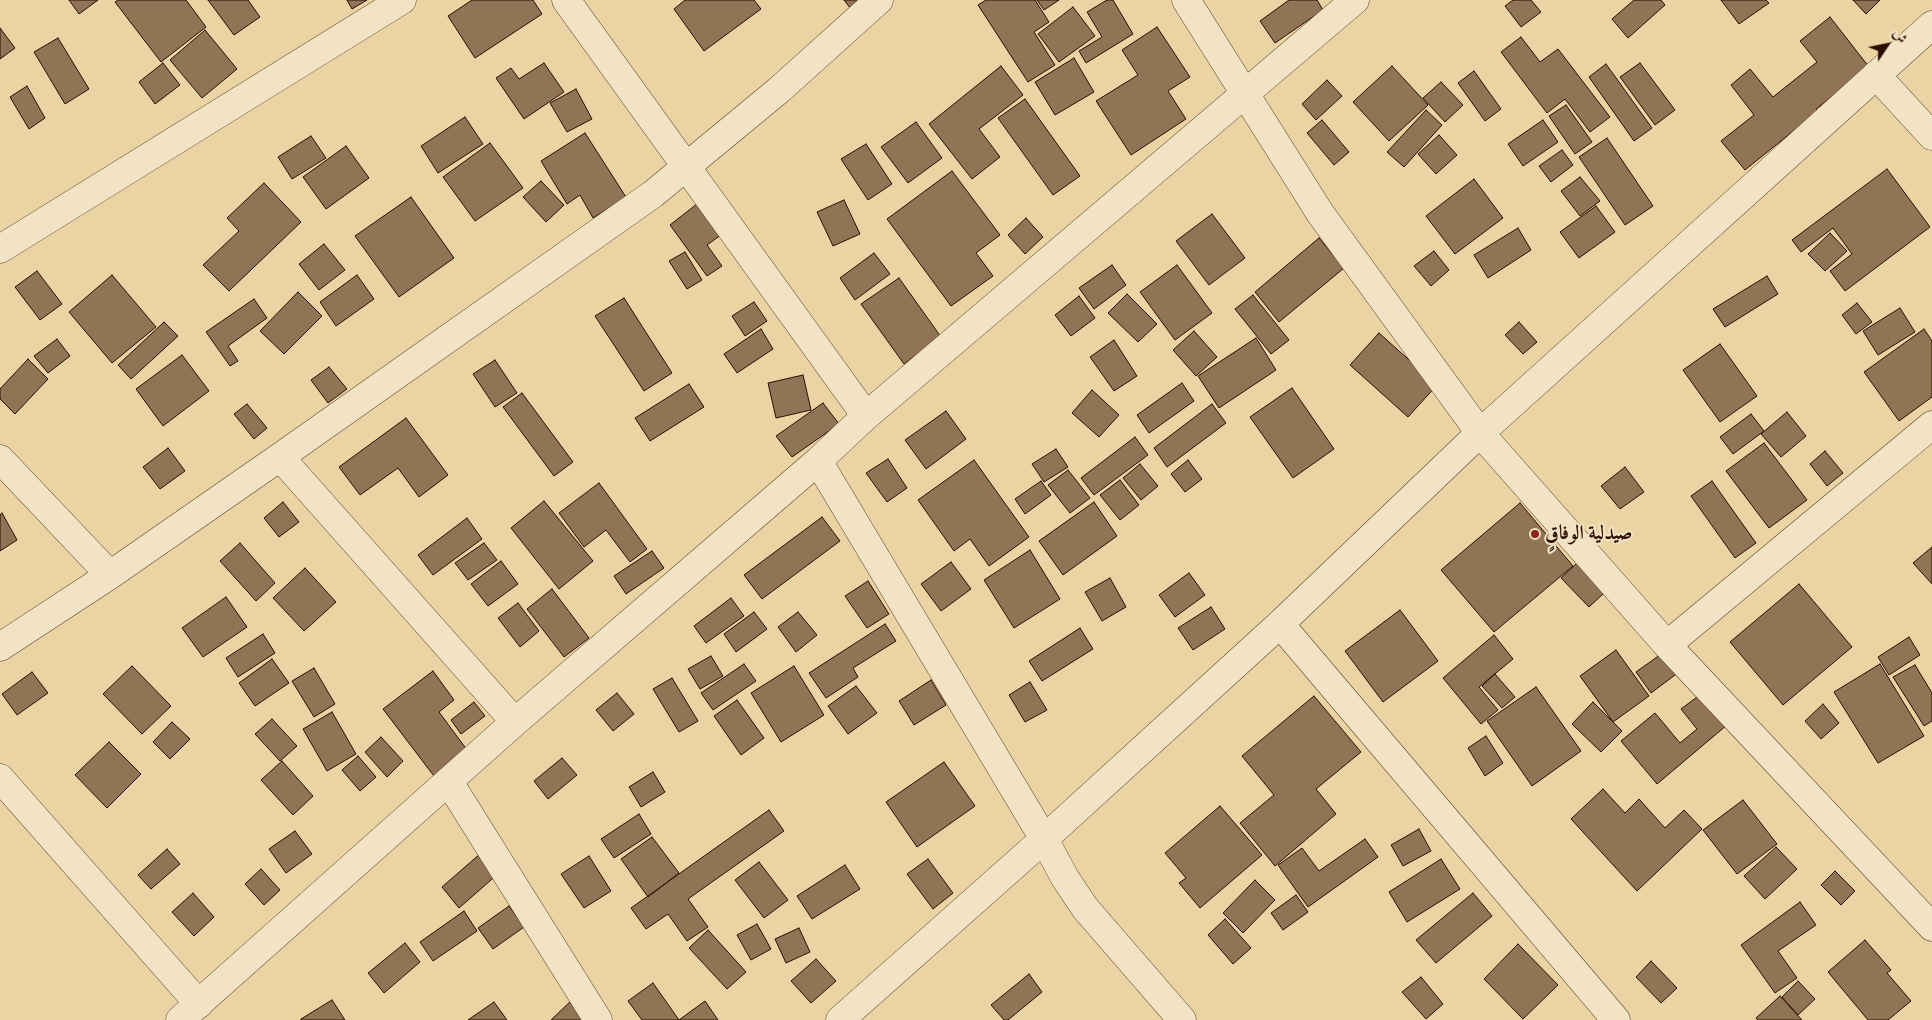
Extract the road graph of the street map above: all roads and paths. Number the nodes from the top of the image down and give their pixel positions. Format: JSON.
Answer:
{"nodes":[{"id":1,"x":402,"y":0,"type":"edge"},
{"id":2,"x":566,"y":0,"type":"edge"},
{"id":3,"x":880,"y":0,"type":"edge"},
{"id":4,"x":1186,"y":0,"type":"edge"},
{"id":5,"x":1355,"y":0,"type":"edge"},
{"id":6,"x":1932,"y":25,"type":"edge"},
{"id":7,"x":1876,"y":75,"type":"junction"},
{"id":8,"x":1246,"y":94,"type":"junction"},
{"id":9,"x":1932,"y":136,"type":"edge"},
{"id":10,"x":687,"y":166,"type":"junction"},
{"id":11,"x":0,"y":249,"type":"edge"},
{"id":12,"x":866,"y":416,"type":"junction"},
{"id":13,"x":1932,"y":425,"type":"edge"},
{"id":14,"x":1480,"y":433,"type":"junction"},
{"id":15,"x":280,"y":458,"type":"junction"},
{"id":16,"x":0,"y":459,"type":"edge"},
{"id":17,"x":818,"y":461,"type":"junction"},
{"id":18,"x":110,"y":575,"type":"junction"},
{"id":19,"x":1280,"y":624,"type":"junction"},
{"id":20,"x":1667,"y":645,"type":"junction"},
{"id":21,"x":0,"y":646,"type":"edge"},
{"id":22,"x":515,"y":722,"type":"junction"},
{"id":23,"x":0,"y":778,"type":"edge"},
{"id":24,"x":449,"y":782,"type":"junction"},
{"id":25,"x":1044,"y":839,"type":"junction"},
{"id":26,"x":1932,"y":928,"type":"edge"},
{"id":27,"x":190,"y":1012,"type":"edge"},
{"id":28,"x":598,"y":1020,"type":"edge"},
{"id":29,"x":840,"y":1020,"type":"edge"},
{"id":30,"x":1182,"y":1020,"type":"edge"},
{"id":31,"x":1616,"y":1020,"type":"edge"}],
"edges":[{"from":1,"to":11,"type":"street"},
{"from":2,"to":10,"type":"street"},
{"from":3,"to":10,"type":"street"},
{"from":4,"to":8,"type":"street"},
{"from":5,"to":8,"type":"street"},
{"from":6,"to":7,"type":"street"},
{"from":7,"to":9,"type":"street"},
{"from":7,"to":14,"type":"street"},
{"from":8,"to":12,"type":"street"},
{"from":8,"to":14,"type":"street"},
{"from":10,"to":12,"type":"street"},
{"from":10,"to":15,"type":"street"},
{"from":12,"to":17,"type":"street"},
{"from":13,"to":20,"type":"street"},
{"from":14,"to":19,"type":"street"},
{"from":14,"to":20,"type":"street"},
{"from":15,"to":18,"type":"street"},
{"from":15,"to":22,"type":"street"},
{"from":16,"to":18,"type":"street"},
{"from":17,"to":22,"type":"street"},
{"from":17,"to":25,"type":"street"},
{"from":18,"to":21,"type":"street"},
{"from":19,"to":25,"type":"street"},
{"from":19,"to":31,"type":"street"},
{"from":20,"to":26,"type":"street"},
{"from":22,"to":24,"type":"street"},
{"from":23,"to":27,"type":"street"},
{"from":24,"to":27,"type":"street"},
{"from":24,"to":28,"type":"street"},
{"from":25,"to":29,"type":"street"},
{"from":25,"to":30,"type":"street"}]}
